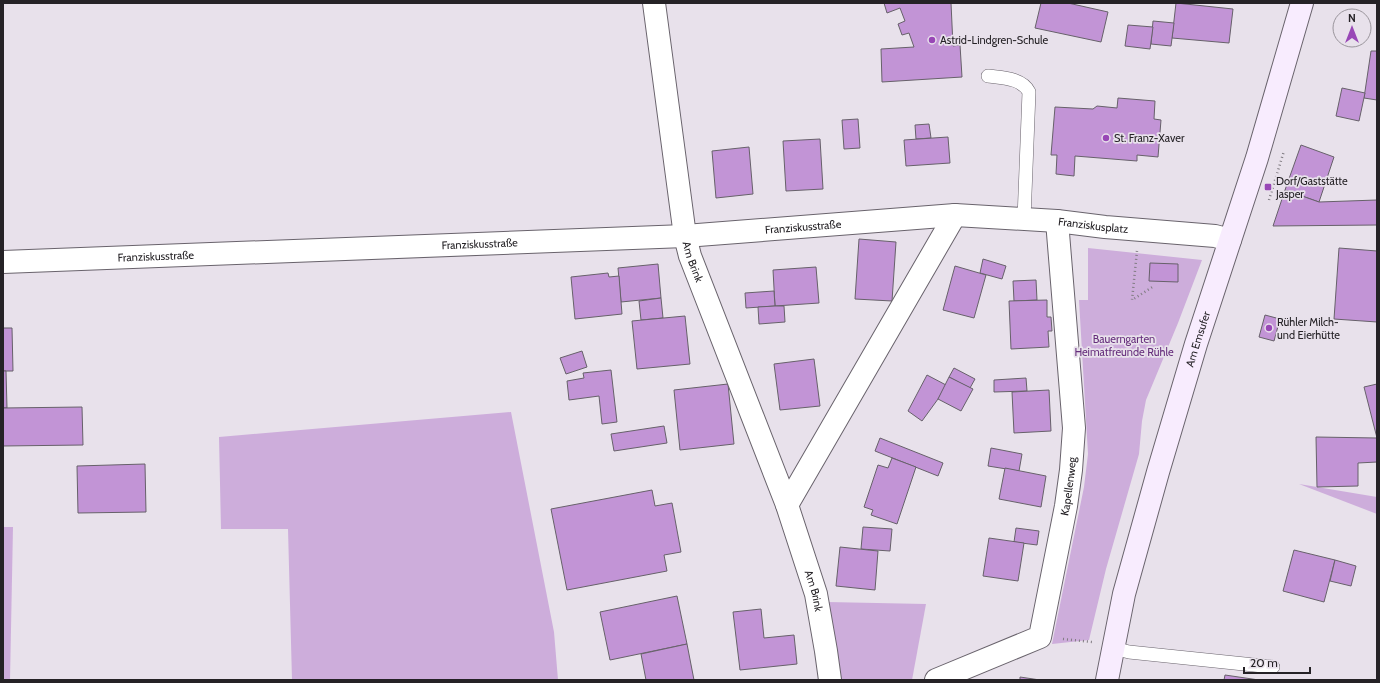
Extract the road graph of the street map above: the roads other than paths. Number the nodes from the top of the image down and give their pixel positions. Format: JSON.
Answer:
{"nodes":[{"id":1,"x":654,"y":3,"type":"edge"},
{"id":2,"x":1302,"y":3,"type":"edge"},
{"id":3,"x":988,"y":76,"type":"dead end"},
{"id":4,"x":955,"y":215,"type":"junction"},
{"id":5,"x":1024,"y":219,"type":"junction"},
{"id":6,"x":1057,"y":220,"type":"junction"},
{"id":7,"x":685,"y":236,"type":"junction"},
{"id":8,"x":1230,"y":240,"type":"junction"},
{"id":9,"x":3,"y":262,"type":"edge"},
{"id":10,"x":788,"y":505,"type":"junction"},
{"id":11,"x":1103,"y":645,"type":"junction"},
{"id":12,"x":1273,"y":667,"type":"dead end"},
{"id":13,"x":830,"y":680,"type":"edge"},
{"id":14,"x":936,"y":680,"type":"edge"},
{"id":15,"x":1107,"y":680,"type":"edge"}],
"edges":[{"from":1,"to":7,"type":"street","name":"Am Brink"},
{"from":2,"to":8,"type":"main road","name":"Am Emsufer"},
{"from":3,"to":5,"type":"lane"},
{"from":4,"to":5,"type":"street","name":"Franziskusplatz"},
{"from":4,"to":7,"type":"street","name":"Franziskusstraße"},
{"from":4,"to":10,"type":"street"},
{"from":5,"to":6,"type":"street","name":"Franziskusplatz"},
{"from":6,"to":8,"type":"street","name":"Franziskusplatz"},
{"from":6,"to":14,"type":"street","name":"Kapellenweg"},
{"from":7,"to":9,"type":"street","name":"Franziskusstraße"},
{"from":7,"to":10,"type":"street","name":"Am Brink"},
{"from":8,"to":11,"type":"main road","name":"Am Emsufer"},
{"from":10,"to":13,"type":"street","name":"Am Brink"},
{"from":11,"to":12,"type":"lane"},
{"from":11,"to":15,"type":"main road","name":"Am Emsufer"}]}
